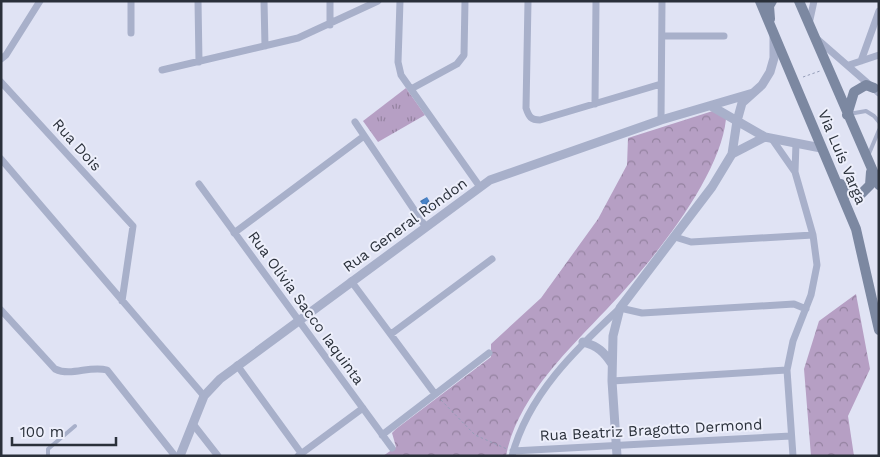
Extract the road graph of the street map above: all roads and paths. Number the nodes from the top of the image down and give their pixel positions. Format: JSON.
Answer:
{"nodes":[{"id":1,"x":40,"y":1,"type":"edge"},
{"id":2,"x":131,"y":1,"type":"edge"},
{"id":3,"x":198,"y":1,"type":"edge"},
{"id":4,"x":264,"y":1,"type":"edge"},
{"id":5,"x":330,"y":1,"type":"edge"},
{"id":6,"x":378,"y":1,"type":"edge"},
{"id":7,"x":400,"y":1,"type":"edge"},
{"id":8,"x":465,"y":1,"type":"edge"},
{"id":9,"x":528,"y":1,"type":"edge"},
{"id":10,"x":596,"y":1,"type":"edge"},
{"id":11,"x":662,"y":1,"type":"edge"},
{"id":12,"x":760,"y":1,"type":"edge"},
{"id":13,"x":772,"y":1,"type":"edge"},
{"id":14,"x":791,"y":1,"type":"edge"},
{"id":15,"x":799,"y":1,"type":"edge"},
{"id":16,"x":814,"y":1,"type":"edge"},
{"id":17,"x":879,"y":10,"type":"edge"},
{"id":18,"x":808,"y":24,"type":"junction"},
{"id":19,"x":330,"y":25,"type":"junction"},
{"id":20,"x":131,"y":33,"type":"dead end"},
{"id":21,"x":662,"y":36,"type":"junction"},
{"id":22,"x":724,"y":36,"type":"dead end"},
{"id":23,"x":813,"y":36,"type":"junction"},
{"id":24,"x":774,"y":37,"type":"junction"},
{"id":25,"x":265,"y":46,"type":"junction"},
{"id":26,"x":879,"y":55,"type":"edge"},
{"id":27,"x":1,"y":59,"type":"edge"},
{"id":28,"x":861,"y":61,"type":"junction"},
{"id":29,"x":199,"y":62,"type":"junction"},
{"id":30,"x":849,"y":65,"type":"junction"},
{"id":31,"x":828,"y":69,"type":"junction"},
{"id":32,"x":162,"y":70,"type":"dead end"},
{"id":33,"x":792,"y":80,"type":"junction"},
{"id":34,"x":1,"y":82,"type":"edge"},
{"id":35,"x":661,"y":84,"type":"junction"},
{"id":36,"x":411,"y":90,"type":"junction"},
{"id":37,"x":876,"y":90,"type":"edge"},
{"id":38,"x":753,"y":93,"type":"junction"},
{"id":39,"x":595,"y":104,"type":"junction"},
{"id":40,"x":711,"y":106,"type":"junction"},
{"id":41,"x":847,"y":115,"type":"junction"},
{"id":42,"x":660,"y":120,"type":"junction"},
{"id":43,"x":737,"y":121,"type":"junction"},
{"id":44,"x":355,"y":122,"type":"dead end"},
{"id":45,"x":879,"y":122,"type":"edge"},
{"id":46,"x":879,"y":130,"type":"edge"},
{"id":47,"x":364,"y":136,"type":"junction"},
{"id":48,"x":768,"y":138,"type":"junction"},
{"id":49,"x":796,"y":143,"type":"junction"},
{"id":50,"x":821,"y":148,"type":"junction"},
{"id":51,"x":732,"y":154,"type":"junction"},
{"id":52,"x":1,"y":159,"type":"edge"},
{"id":53,"x":868,"y":163,"type":"junction"},
{"id":54,"x":795,"y":172,"type":"junction"},
{"id":55,"x":835,"y":175,"type":"junction"},
{"id":56,"x":199,"y":184,"type":"dead end"},
{"id":57,"x":879,"y":185,"type":"edge"},
{"id":58,"x":480,"y":187,"type":"junction"},
{"id":59,"x":426,"y":226,"type":"junction"},
{"id":60,"x":234,"y":233,"type":"junction"},
{"id":61,"x":813,"y":235,"type":"junction"},
{"id":62,"x":675,"y":237,"type":"junction"},
{"id":63,"x":492,"y":259,"type":"dead end"},
{"id":64,"x":351,"y":281,"type":"junction"},
{"id":65,"x":122,"y":301,"type":"junction"},
{"id":66,"x":620,"y":308,"type":"junction"},
{"id":67,"x":806,"y":309,"type":"junction"},
{"id":68,"x":1,"y":310,"type":"edge"},
{"id":69,"x":298,"y":320,"type":"junction"},
{"id":70,"x":879,"y":330,"type":"edge"},
{"id":71,"x":391,"y":334,"type":"junction"},
{"id":72,"x":583,"y":342,"type":"junction"},
{"id":73,"x":489,"y":353,"type":"dead end"},
{"id":74,"x":612,"y":364,"type":"junction"},
{"id":75,"x":237,"y":365,"type":"junction"},
{"id":76,"x":787,"y":370,"type":"junction"},
{"id":77,"x":612,"y":381,"type":"junction"},
{"id":78,"x":435,"y":394,"type":"junction"},
{"id":79,"x":204,"y":396,"type":"junction"},
{"id":80,"x":363,"y":408,"type":"junction"},
{"id":81,"x":193,"y":424,"type":"junction"},
{"id":82,"x":75,"y":426,"type":"dead end"},
{"id":83,"x":382,"y":435,"type":"junction"},
{"id":84,"x":792,"y":436,"type":"junction"},
{"id":85,"x":616,"y":445,"type":"junction"},
{"id":86,"x":392,"y":448,"type":"dead end"},
{"id":87,"x":512,"y":453,"type":"edge"},
{"id":88,"x":300,"y":454,"type":"edge"},
{"id":89,"x":48,"y":456,"type":"edge"},
{"id":90,"x":175,"y":456,"type":"edge"},
{"id":91,"x":180,"y":456,"type":"edge"},
{"id":92,"x":218,"y":456,"type":"edge"},
{"id":93,"x":617,"y":456,"type":"edge"},
{"id":94,"x":793,"y":456,"type":"edge"}],
"edges":[{"from":1,"to":27,"type":"street"},
{"from":2,"to":20,"type":"street"},
{"from":3,"to":29,"type":"street"},
{"from":4,"to":25,"type":"street"},
{"from":5,"to":19,"type":"street"},
{"from":6,"to":19,"type":"street"},
{"from":7,"to":36,"type":"street"},
{"from":8,"to":36,"type":"street"},
{"from":9,"to":39,"type":"street"},
{"from":10,"to":39,"type":"street"},
{"from":11,"to":21,"type":"street"},
{"from":12,"to":24,"type":"main road","name":"Via Luís Varga"},
{"from":13,"to":24,"type":"main road"},
{"from":14,"to":18,"type":"main road"},
{"from":15,"to":18,"type":"main road","name":"Via Luís Varga"},
{"from":16,"to":18,"type":"street"},
{"from":17,"to":28,"type":"street"},
{"from":18,"to":23,"type":"main road","name":"Via Luís Varga"},
{"from":19,"to":25,"type":"street"},
{"from":21,"to":22,"type":"street"},
{"from":21,"to":35,"type":"street"},
{"from":23,"to":30,"type":"street"},
{"from":23,"to":31,"type":"main road","name":"Via Luís Varga"},
{"from":24,"to":33,"type":"main road","name":"Via Luís Varga"},
{"from":24,"to":38,"type":"street"},
{"from":25,"to":29,"type":"street"},
{"from":26,"to":28,"type":"street"},
{"from":28,"to":30,"type":"street"},
{"from":29,"to":32,"type":"street"},
{"from":30,"to":37,"type":"street"},
{"from":31,"to":33,"type":"path"},
{"from":31,"to":41,"type":"main road","name":"Via Luís Varga"},
{"from":33,"to":50,"type":"main road","name":"Via Luís Varga"},
{"from":34,"to":65,"type":"street","name":"Rua Dois"},
{"from":35,"to":39,"type":"street"},
{"from":35,"to":42,"type":"street"},
{"from":36,"to":58,"type":"street"},
{"from":37,"to":41,"type":"main road"},
{"from":38,"to":40,"type":"street","name":"Rua General Rondon"},
{"from":38,"to":43,"type":"street"},
{"from":40,"to":42,"type":"street","name":"Rua General Rondon"},
{"from":40,"to":43,"type":"street"},
{"from":41,"to":45,"type":"lane"},
{"from":41,"to":53,"type":"main road","name":"Via Luís Varga"},
{"from":42,"to":58,"type":"street","name":"Rua General Rondon"},
{"from":43,"to":48,"type":"street"},
{"from":43,"to":51,"type":"street"},
{"from":44,"to":47,"type":"street"},
{"from":46,"to":53,"type":"lane"},
{"from":47,"to":59,"type":"street"},
{"from":47,"to":60,"type":"street"},
{"from":48,"to":49,"type":"street"},
{"from":48,"to":51,"type":"street"},
{"from":48,"to":54,"type":"street"},
{"from":49,"to":50,"type":"street"},
{"from":49,"to":54,"type":"street"},
{"from":50,"to":55,"type":"main road","name":"Via Luís Varga"},
{"from":51,"to":62,"type":"street"},
{"from":52,"to":65,"type":"street"},
{"from":53,"to":55,"type":"main road"},
{"from":53,"to":57,"type":"main road","name":"Via Luís Varga"},
{"from":54,"to":61,"type":"street"},
{"from":55,"to":70,"type":"main road","name":"Via Luís Varga"},
{"from":56,"to":60,"type":"street","name":"Rua Olívia Sacco Iaquinta"},
{"from":58,"to":59,"type":"street","name":"Rua General Rondon"},
{"from":59,"to":64,"type":"street","name":"Rua General Rondon"},
{"from":60,"to":69,"type":"street","name":"Rua Olívia Sacco Iaquinta"},
{"from":61,"to":62,"type":"street"},
{"from":61,"to":67,"type":"street"},
{"from":62,"to":66,"type":"street"},
{"from":63,"to":71,"type":"street"},
{"from":64,"to":69,"type":"street","name":"Rua General Rondon"},
{"from":64,"to":71,"type":"street"},
{"from":65,"to":79,"type":"street"},
{"from":66,"to":67,"type":"street"},
{"from":66,"to":72,"type":"street"},
{"from":66,"to":74,"type":"street"},
{"from":67,"to":76,"type":"street"},
{"from":68,"to":90,"type":"street"},
{"from":69,"to":75,"type":"street","name":"Rua General Rondon"},
{"from":69,"to":80,"type":"street","name":"Rua Olívia Sacco Iaquinta"},
{"from":71,"to":78,"type":"street"},
{"from":72,"to":74,"type":"street"},
{"from":72,"to":87,"type":"street"},
{"from":73,"to":78,"type":"street"},
{"from":74,"to":77,"type":"street"},
{"from":75,"to":79,"type":"street","name":"Rua General Rondon"},
{"from":75,"to":88,"type":"street"},
{"from":76,"to":77,"type":"street"},
{"from":76,"to":84,"type":"street"},
{"from":77,"to":85,"type":"street"},
{"from":78,"to":83,"type":"street"},
{"from":78,"to":87,"type":"path"},
{"from":79,"to":81,"type":"street","name":"Rua General Rondon"},
{"from":80,"to":83,"type":"street","name":"Rua Olívia Sacco Iaquinta"},
{"from":80,"to":88,"type":"street"},
{"from":81,"to":91,"type":"street","name":"Rua General Rondon"},
{"from":81,"to":92,"type":"street"},
{"from":82,"to":89,"type":"lane"},
{"from":83,"to":86,"type":"street","name":"Rua Olívia Sacco Iaquinta"},
{"from":84,"to":85,"type":"street","name":"Rua Beatriz Bragotto Dermond"},
{"from":84,"to":94,"type":"street"},
{"from":85,"to":87,"type":"street","name":"Rua Beatriz Bragotto Dermond"},
{"from":85,"to":93,"type":"street"}]}
